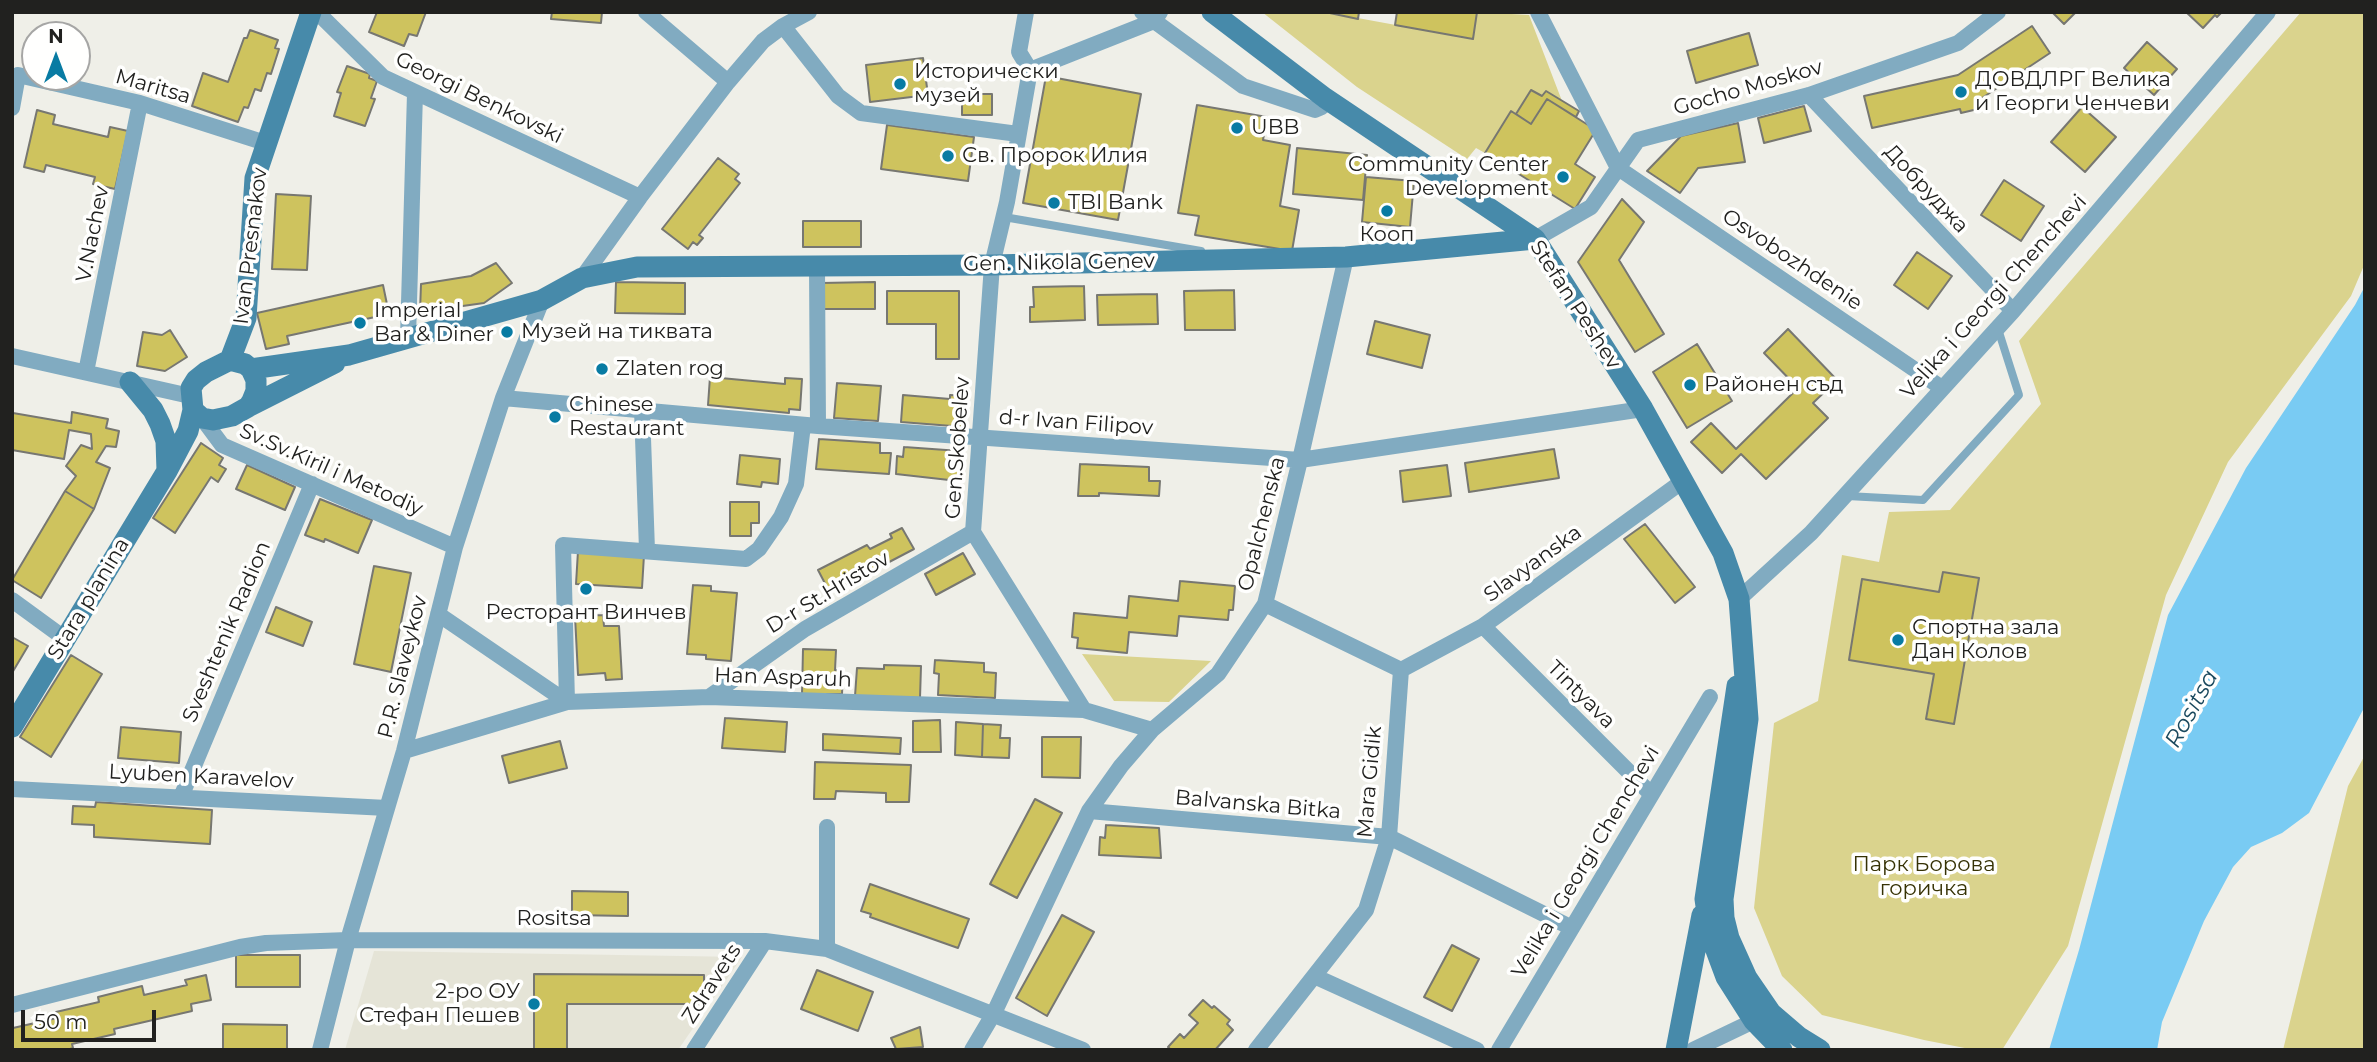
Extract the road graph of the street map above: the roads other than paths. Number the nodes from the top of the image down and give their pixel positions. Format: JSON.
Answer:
{"nodes":[{"id":1,"x":311,"y":12,"type":"edge"},
{"id":2,"x":317,"y":12,"type":"edge"},
{"id":3,"x":646,"y":12,"type":"edge"},
{"id":4,"x":808,"y":12,"type":"edge"},
{"id":5,"x":1026,"y":12,"type":"edge"},
{"id":6,"x":1538,"y":12,"type":"edge"},
{"id":7,"x":1998,"y":12,"type":"edge"},
{"id":8,"x":2268,"y":12,"type":"edge"},
{"id":9,"x":1152,"y":15,"type":"edge"},
{"id":10,"x":1219,"y":15,"type":"edge"},
{"id":11,"x":783,"y":26,"type":"junction"},
{"id":12,"x":1030,"y":70,"type":"junction"},
{"id":13,"x":728,"y":82,"type":"junction"},
{"id":14,"x":415,"y":93,"type":"junction"},
{"id":15,"x":1809,"y":95,"type":"junction"},
{"id":16,"x":1325,"y":98,"type":"junction"},
{"id":17,"x":140,"y":103,"type":"junction"},
{"id":18,"x":12,"y":108,"type":"edge"},
{"id":19,"x":1018,"y":134,"type":"junction"},
{"id":20,"x":266,"y":143,"type":"junction"},
{"id":21,"x":1618,"y":168,"type":"junction"},
{"id":22,"x":640,"y":197,"type":"junction"},
{"id":23,"x":1005,"y":210,"type":"junction"},
{"id":24,"x":1535,"y":239,"type":"junction"},
{"id":25,"x":1346,"y":257,"type":"junction"},
{"id":26,"x":1212,"y":260,"type":"junction"},
{"id":27,"x":992,"y":265,"type":"junction"},
{"id":28,"x":817,"y":267,"type":"junction"},
{"id":29,"x":582,"y":278,"type":"junction"},
{"id":30,"x":542,"y":300,"type":"junction"},
{"id":31,"x":2013,"y":311,"type":"junction"},
{"id":32,"x":1997,"y":326,"type":"junction"},
{"id":33,"x":408,"y":338,"type":"junction"},
{"id":34,"x":349,"y":355,"type":"junction"},
{"id":35,"x":12,"y":356,"type":"edge"},
{"id":36,"x":230,"y":360,"type":"junction"},
{"id":37,"x":251,"y":369,"type":"junction"},
{"id":38,"x":86,"y":372,"type":"junction"},
{"id":39,"x":130,"y":382,"type":"junction"},
{"id":40,"x":1942,"y":387,"type":"junction"},
{"id":41,"x":503,"y":398,"type":"junction"},
{"id":42,"x":248,"y":407,"type":"junction"},
{"id":43,"x":642,"y":410,"type":"junction"},
{"id":44,"x":1643,"y":410,"type":"junction"},
{"id":45,"x":198,"y":414,"type":"junction"},
{"id":46,"x":810,"y":426,"type":"junction"},
{"id":47,"x":980,"y":438,"type":"junction"},
{"id":48,"x":1300,"y":460,"type":"junction"},
{"id":49,"x":167,"y":471,"type":"junction"},
{"id":50,"x":1683,"y":481,"type":"junction"},
{"id":51,"x":312,"y":484,"type":"junction"},
{"id":52,"x":1844,"y":496,"type":"junction"},
{"id":53,"x":973,"y":532,"type":"junction"},
{"id":54,"x":455,"y":547,"type":"junction"},
{"id":55,"x":647,"y":550,"type":"junction"},
{"id":56,"x":1739,"y":599,"type":"junction"},
{"id":57,"x":12,"y":600,"type":"edge"},
{"id":58,"x":1265,"y":604,"type":"junction"},
{"id":59,"x":438,"y":614,"type":"junction"},
{"id":60,"x":1483,"y":626,"type":"junction"},
{"id":61,"x":64,"y":639,"type":"junction"},
{"id":62,"x":1742,"y":649,"type":"junction"},
{"id":63,"x":1401,"y":670,"type":"junction"},
{"id":64,"x":709,"y":696,"type":"junction"},
{"id":65,"x":1710,"y":697,"type":"dead end"},
{"id":66,"x":567,"y":702,"type":"junction"},
{"id":67,"x":1084,"y":709,"type":"junction"},
{"id":68,"x":12,"y":727,"type":"edge"},
{"id":69,"x":1152,"y":730,"type":"junction"},
{"id":70,"x":404,"y":751,"type":"junction"},
{"id":71,"x":12,"y":789,"type":"edge"},
{"id":72,"x":1650,"y":793,"type":"junction"},
{"id":73,"x":181,"y":797,"type":"junction"},
{"id":74,"x":387,"y":808,"type":"junction"},
{"id":75,"x":1089,"y":811,"type":"junction"},
{"id":76,"x":827,"y":827,"type":"dead end"},
{"id":77,"x":1389,"y":837,"type":"junction"},
{"id":78,"x":1705,"y":899,"type":"junction"},
{"id":79,"x":1570,"y":927,"type":"junction"},
{"id":80,"x":348,"y":940,"type":"junction"},
{"id":81,"x":765,"y":941,"type":"junction"},
{"id":82,"x":827,"y":949,"type":"junction"},
{"id":83,"x":1314,"y":976,"type":"junction"},
{"id":84,"x":12,"y":1005,"type":"edge"},
{"id":85,"x":994,"y":1013,"type":"junction"},
{"id":86,"x":1763,"y":1017,"type":"junction"},
{"id":87,"x":320,"y":1050,"type":"edge"},
{"id":88,"x":694,"y":1050,"type":"edge"},
{"id":89,"x":972,"y":1050,"type":"edge"},
{"id":90,"x":1083,"y":1050,"type":"edge"},
{"id":91,"x":1256,"y":1050,"type":"edge"},
{"id":92,"x":1477,"y":1050,"type":"edge"},
{"id":93,"x":1499,"y":1050,"type":"edge"},
{"id":94,"x":1676,"y":1050,"type":"edge"},
{"id":95,"x":1693,"y":1050,"type":"edge"},
{"id":96,"x":1782,"y":1050,"type":"edge"},
{"id":97,"x":1820,"y":1050,"type":"edge"}],
"edges":[{"from":1,"to":20,"type":"street","name":"Ivan Presnakov"},
{"from":2,"to":14,"type":"street","name":"Georgi Benkovski"},
{"from":3,"to":13,"type":"street"},
{"from":4,"to":11,"type":"street"},
{"from":5,"to":12,"type":"street"},
{"from":6,"to":21,"type":"street"},
{"from":7,"to":15,"type":"street","name":"Gocho Moskov"},
{"from":8,"to":31,"type":"street","name":"Velika i Georgi Chenchevi"},
{"from":9,"to":12,"type":"street"},
{"from":9,"to":16,"type":"street"},
{"from":10,"to":16,"type":"street","name":"Stefan Peshev"},
{"from":11,"to":13,"type":"street"},
{"from":11,"to":19,"type":"street"},
{"from":12,"to":19,"type":"street","name":"Gen.Skobelev"},
{"from":13,"to":22,"type":"street"},
{"from":14,"to":22,"type":"street","name":"Georgi Benkovski"},
{"from":14,"to":33,"type":"street"},
{"from":15,"to":21,"type":"street","name":"Gocho Moskov"},
{"from":15,"to":31,"type":"street","name":"Добруджа"},
{"from":16,"to":24,"type":"street","name":"Stefan Peshev"},
{"from":17,"to":18,"type":"street","name":"Maritsa"},
{"from":17,"to":20,"type":"street","name":"Maritsa"},
{"from":17,"to":38,"type":"street","name":"V.Nachev"},
{"from":19,"to":23,"type":"street","name":"Gen.Skobelev"},
{"from":20,"to":36,"type":"street","name":"Ivan Presnakov"},
{"from":21,"to":24,"type":"street","name":"Gocho Moskov"},
{"from":21,"to":40,"type":"street","name":"Osvobozhdenie"},
{"from":22,"to":29,"type":"street"},
{"from":23,"to":26,"type":"lane"},
{"from":23,"to":27,"type":"street","name":"Gen.Skobelev"},
{"from":24,"to":25,"type":"street","name":"Gen. Nikola Genev"},
{"from":24,"to":44,"type":"street","name":"Stefan Peshev"},
{"from":25,"to":26,"type":"street","name":"Gen. Nikola Genev"},
{"from":25,"to":48,"type":"street","name":"Opalchenska"},
{"from":26,"to":27,"type":"street","name":"Gen. Nikola Genev"},
{"from":27,"to":28,"type":"street","name":"Gen. Nikola Genev"},
{"from":27,"to":47,"type":"street","name":"Gen.Skobelev"},
{"from":28,"to":29,"type":"street","name":"Gen. Nikola Genev"},
{"from":28,"to":46,"type":"street"},
{"from":29,"to":30,"type":"street"},
{"from":30,"to":33,"type":"street"},
{"from":30,"to":41,"type":"street","name":"P.R. Slaveykov"},
{"from":31,"to":32,"type":"street","name":"Velika i Georgi Chenchevi"},
{"from":32,"to":40,"type":"street","name":"Velika i Georgi Chenchevi"},
{"from":32,"to":52,"type":"lane"},
{"from":33,"to":34,"type":"street"},
{"from":34,"to":37,"type":"street"},
{"from":34,"to":42,"type":"street"},
{"from":35,"to":38,"type":"street","name":"Sv.Sv.Kiril i Metodiy"},
{"from":36,"to":37,"type":"street"},
{"from":36,"to":45,"type":"street"},
{"from":37,"to":42,"type":"street"},
{"from":38,"to":39,"type":"street","name":"Sv.Sv.Kiril i Metodiy"},
{"from":39,"to":45,"type":"street","name":"Sv.Sv.Kiril i Metodiy"},
{"from":39,"to":49,"type":"street"},
{"from":40,"to":52,"type":"street","name":"Velika i Georgi Chenchevi"},
{"from":41,"to":43,"type":"street","name":"d-r Ivan Filipov"},
{"from":41,"to":54,"type":"street","name":"P.R. Slaveykov"},
{"from":42,"to":45,"type":"street"},
{"from":43,"to":46,"type":"street","name":"d-r Ivan Filipov"},
{"from":43,"to":55,"type":"street"},
{"from":44,"to":48,"type":"street","name":"d-r Ivan Filipov"},
{"from":44,"to":50,"type":"street","name":"Stefan Peshev"},
{"from":45,"to":49,"type":"street","name":"Stara planina"},
{"from":45,"to":51,"type":"street","name":"Sv.Sv.Kiril i Metodiy"},
{"from":46,"to":47,"type":"street","name":"d-r Ivan Filipov"},
{"from":46,"to":55,"type":"street"},
{"from":47,"to":48,"type":"street","name":"d-r Ivan Filipov"},
{"from":47,"to":53,"type":"street","name":"Gen.Skobelev"},
{"from":48,"to":58,"type":"street","name":"Opalchenska"},
{"from":49,"to":61,"type":"street","name":"Stara planina"},
{"from":50,"to":56,"type":"street","name":"Stefan Peshev"},
{"from":50,"to":60,"type":"street","name":"Slavyanska"},
{"from":51,"to":54,"type":"street","name":"Sv.Sv.Kiril i Metodiy"},
{"from":51,"to":73,"type":"street","name":"Sveshtenik Radion"},
{"from":52,"to":56,"type":"street","name":"Velika i Georgi Chenchevi"},
{"from":53,"to":64,"type":"street","name":"D-r St.Hristov"},
{"from":53,"to":67,"type":"street","name":"Gen.Skobelev"},
{"from":54,"to":59,"type":"street","name":"P.R. Slaveykov"},
{"from":55,"to":66,"type":"street"},
{"from":56,"to":62,"type":"street","name":"Stefan Peshev"},
{"from":57,"to":61,"type":"street"},
{"from":58,"to":63,"type":"street"},
{"from":58,"to":69,"type":"street","name":"Opalchenska"},
{"from":59,"to":66,"type":"street"},
{"from":59,"to":70,"type":"street","name":"P.R. Slaveykov"},
{"from":60,"to":63,"type":"street","name":"Slavyanska"},
{"from":60,"to":72,"type":"street","name":"Tintyava"},
{"from":61,"to":68,"type":"street","name":"Stara planina"},
{"from":62,"to":78,"type":"street","name":"Stefan Peshev"},
{"from":62,"to":86,"type":"street","name":"Stefan Peshev"},
{"from":63,"to":77,"type":"street","name":"Mara Gidik"},
{"from":64,"to":66,"type":"street","name":"Han Asparuh"},
{"from":64,"to":67,"type":"street","name":"Han Asparuh"},
{"from":65,"to":72,"type":"street","name":"Velika i Georgi Chenchevi"},
{"from":66,"to":70,"type":"street","name":"Han Asparuh"},
{"from":67,"to":69,"type":"street","name":"Han Asparuh"},
{"from":69,"to":75,"type":"street","name":"Opalchenska"},
{"from":70,"to":74,"type":"street","name":"P.R. Slaveykov"},
{"from":71,"to":73,"type":"street","name":"Lyuben Karavelov"},
{"from":72,"to":79,"type":"street","name":"Velika i Georgi Chenchevi"},
{"from":73,"to":74,"type":"street","name":"Lyuben Karavelov"},
{"from":74,"to":80,"type":"street","name":"P.R. Slaveykov"},
{"from":75,"to":77,"type":"street","name":"Balvanska Bitka"},
{"from":75,"to":85,"type":"street","name":"Opalchenska"},
{"from":76,"to":82,"type":"street"},
{"from":77,"to":79,"type":"street","name":"Balvanska Bitka"},
{"from":77,"to":83,"type":"street","name":"Mara Gidik"},
{"from":78,"to":86,"type":"street","name":"Stefan Peshev"},
{"from":78,"to":94,"type":"street"},
{"from":79,"to":93,"type":"street","name":"Velika i Georgi Chenchevi"},
{"from":80,"to":81,"type":"street","name":"Rositsa"},
{"from":80,"to":84,"type":"street","name":"Rositsa"},
{"from":80,"to":87,"type":"street","name":"P.R. Slaveykov"},
{"from":81,"to":82,"type":"street","name":"Rositsa"},
{"from":81,"to":88,"type":"street","name":"Zdravets"},
{"from":82,"to":85,"type":"street","name":"Rositsa"},
{"from":83,"to":91,"type":"street","name":"Mara Gidik"},
{"from":83,"to":92,"type":"street"},
{"from":85,"to":89,"type":"street","name":"Opalchenska"},
{"from":85,"to":90,"type":"street","name":"Rositsa"},
{"from":86,"to":95,"type":"street"},
{"from":86,"to":96,"type":"street","name":"Stefan Peshev"},
{"from":86,"to":97,"type":"street","name":"Stefan Peshev"}]}
